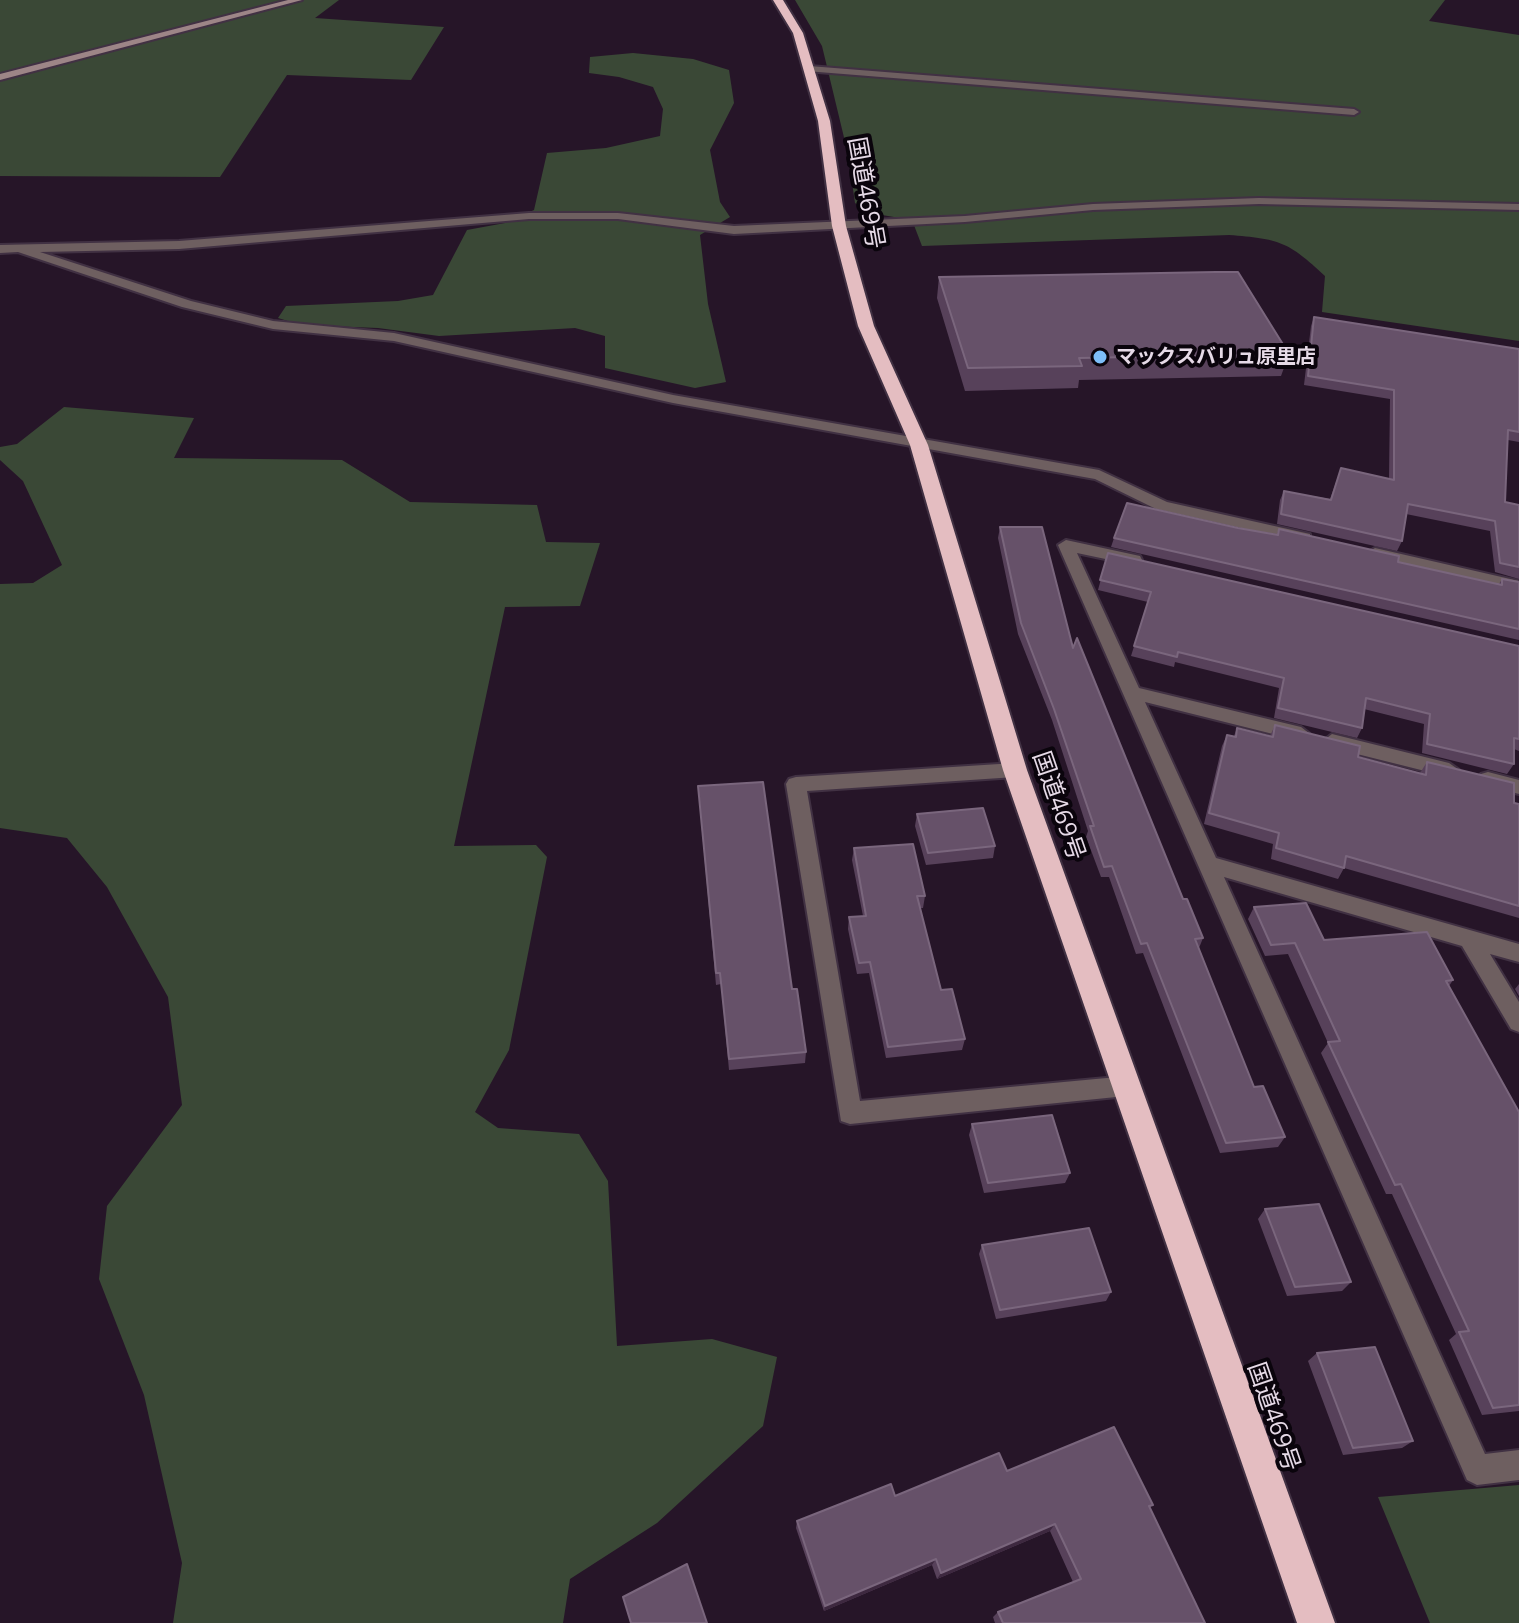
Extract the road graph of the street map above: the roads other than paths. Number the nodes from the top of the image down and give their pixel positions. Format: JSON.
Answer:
{"nodes":[{"id":1,"x":298,"y":0,"type":"edge"},
{"id":2,"x":778,"y":0,"type":"edge"},
{"id":3,"x":809,"y":69,"type":"junction"},
{"id":4,"x":0,"y":77,"type":"edge"},
{"id":5,"x":1354,"y":112,"type":"dead end"},
{"id":6,"x":1519,"y":207,"type":"edge"},
{"id":7,"x":839,"y":226,"type":"junction"},
{"id":8,"x":0,"y":249,"type":"edge"},
{"id":9,"x":20,"y":249,"type":"junction"},
{"id":10,"x":919,"y":445,"type":"junction"},
{"id":11,"x":1319,"y":541,"type":"edge"},
{"id":12,"x":1365,"y":551,"type":"edge"},
{"id":13,"x":1157,"y":566,"type":"edge"},
{"id":14,"x":1519,"y":586,"type":"edge"},
{"id":15,"x":1130,"y":692,"type":"junction"},
{"id":16,"x":1015,"y":770,"type":"junction"},
{"id":17,"x":1519,"y":787,"type":"edge"},
{"id":18,"x":1208,"y":864,"type":"junction"},
{"id":19,"x":1470,"y":940,"type":"junction"},
{"id":20,"x":1519,"y":953,"type":"edge"},
{"id":21,"x":1519,"y":1022,"type":"edge"},
{"id":22,"x":1128,"y":1087,"type":"junction"},
{"id":23,"x":1519,"y":1465,"type":"edge"},
{"id":24,"x":1316,"y":1623,"type":"edge"}],
"edges":[{"from":1,"to":4,"type":"street"},
{"from":2,"to":3,"type":"highway","name":"国道469号"},
{"from":3,"to":5,"type":"street"},
{"from":3,"to":7,"type":"highway","name":"国道469号"},
{"from":6,"to":7,"type":"street"},
{"from":7,"to":9,"type":"street"},
{"from":7,"to":10,"type":"highway","name":"国道469号"},
{"from":8,"to":9,"type":"street"},
{"from":9,"to":10,"type":"street"},
{"from":10,"to":11,"type":"street"},
{"from":10,"to":16,"type":"highway","name":"国道469号"},
{"from":12,"to":14,"type":"street"},
{"from":13,"to":15,"type":"street"},
{"from":15,"to":17,"type":"street"},
{"from":15,"to":18,"type":"street"},
{"from":16,"to":22,"type":"highway","name":"国道469号"},
{"from":16,"to":22,"type":"street"},
{"from":18,"to":19,"type":"street"},
{"from":18,"to":23,"type":"street"},
{"from":19,"to":20,"type":"street"},
{"from":19,"to":21,"type":"street"},
{"from":22,"to":24,"type":"highway","name":"国道469号"}]}
